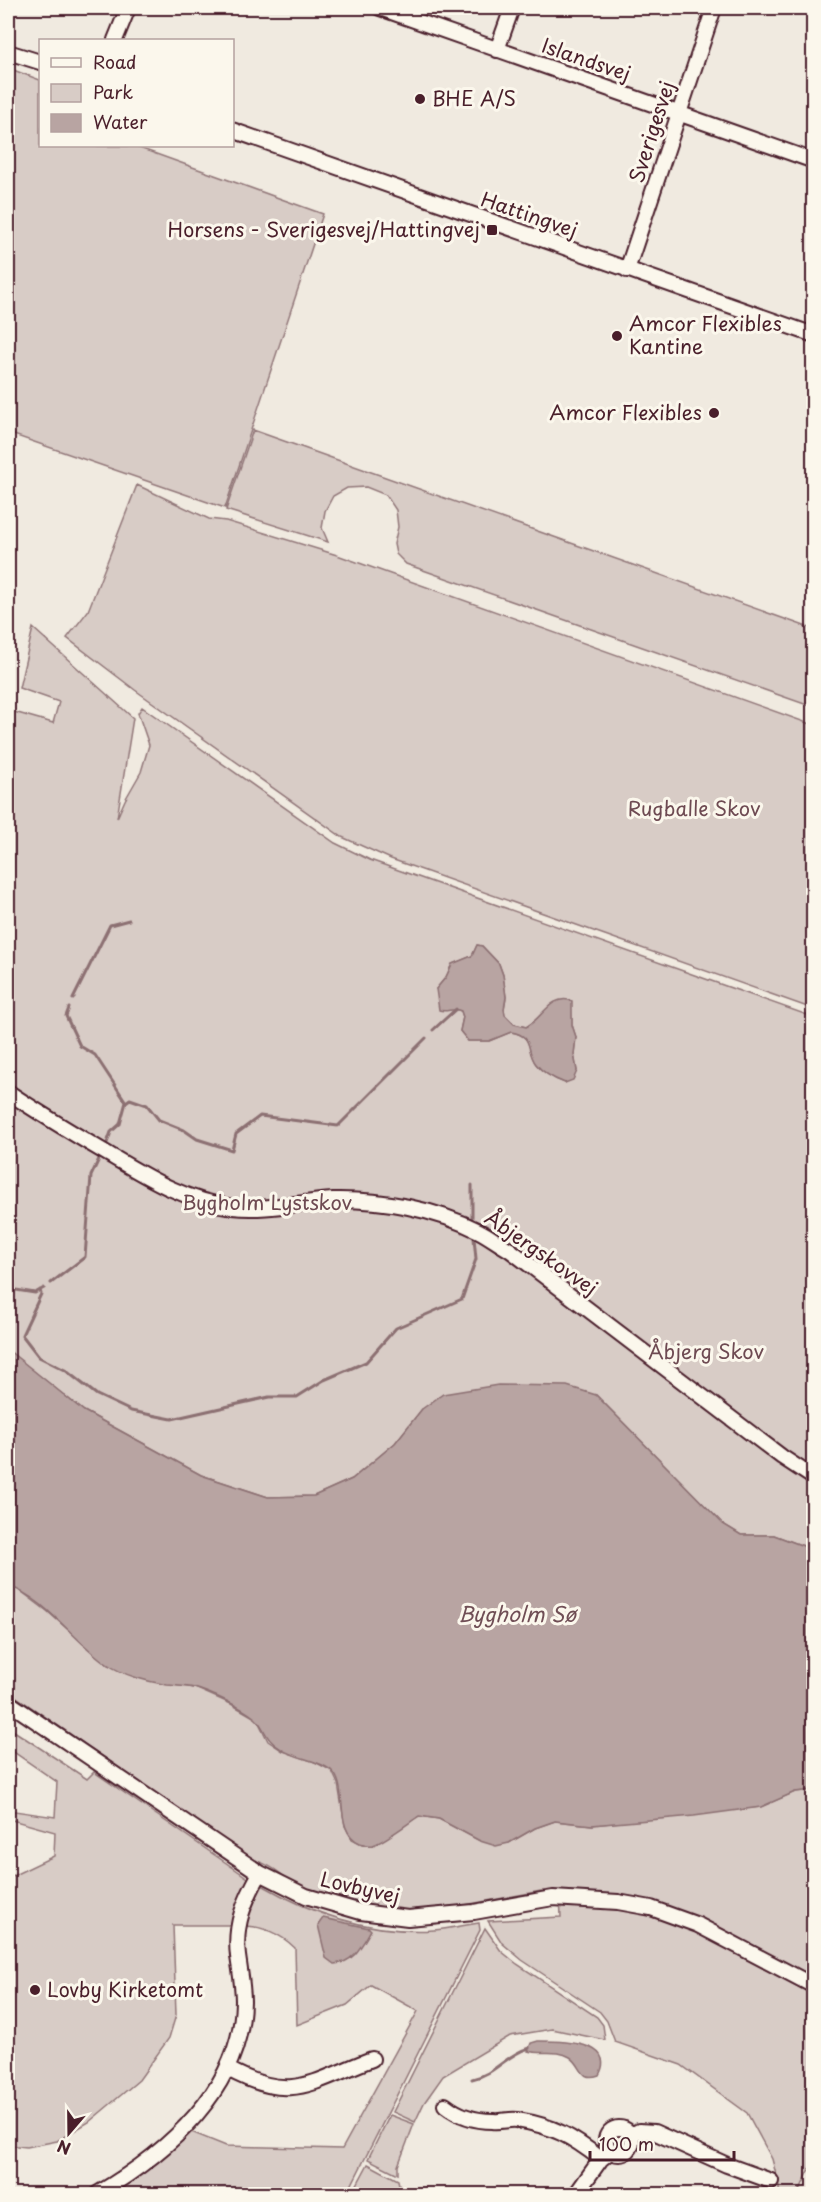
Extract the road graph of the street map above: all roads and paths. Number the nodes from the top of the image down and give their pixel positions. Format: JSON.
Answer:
{"nodes":[{"id":1,"x":128,"y":8,"type":"edge"},
{"id":2,"x":380,"y":8,"type":"edge"},
{"id":3,"x":512,"y":8,"type":"edge"},
{"id":4,"x":714,"y":8,"type":"edge"},
{"id":5,"x":115,"y":39,"type":"edge"},
{"id":6,"x":497,"y":50,"type":"junction"},
{"id":7,"x":10,"y":51,"type":"edge"},
{"id":8,"x":39,"y":62,"type":"edge"},
{"id":9,"x":679,"y":113,"type":"junction"},
{"id":10,"x":234,"y":131,"type":"edge"},
{"id":11,"x":813,"y":161,"type":"edge"},
{"id":12,"x":627,"y":270,"type":"junction"},
{"id":13,"x":813,"y":335,"type":"edge"},
{"id":14,"x":8,"y":1092,"type":"edge"},
{"id":15,"x":813,"y":1478,"type":"edge"},
{"id":16,"x":8,"y":1702,"type":"edge"},
{"id":17,"x":260,"y":1873,"type":"junction"},
{"id":18,"x":813,"y":1986,"type":"edge"},
{"id":19,"x":372,"y":2059,"type":"dead end"},
{"id":20,"x":228,"y":2069,"type":"junction"},
{"id":21,"x":445,"y":2105,"type":"dead end"},
{"id":22,"x":606,"y":2155,"type":"junction"},
{"id":23,"x":771,"y":2181,"type":"dead end"},
{"id":24,"x":97,"y":2194,"type":"edge"},
{"id":25,"x":576,"y":2194,"type":"edge"}],
"edges":[{"from":1,"to":5,"type":"street"},
{"from":2,"to":6,"type":"street","name":"Islandsvej"},
{"from":3,"to":6,"type":"street"},
{"from":4,"to":9,"type":"street","name":"Sverigesvej"},
{"from":6,"to":9,"type":"street","name":"Islandsvej"},
{"from":7,"to":8,"type":"street"},
{"from":9,"to":11,"type":"street","name":"Islandsvej"},
{"from":9,"to":12,"type":"street","name":"Sverigesvej"},
{"from":10,"to":12,"type":"street","name":"Hattingvej"},
{"from":12,"to":13,"type":"street","name":"Hattingvej"},
{"from":14,"to":15,"type":"street","name":"Åbjergskovvej"},
{"from":16,"to":17,"type":"street","name":"Lovbyvej"},
{"from":17,"to":18,"type":"street","name":"Lovbyvej"},
{"from":17,"to":20,"type":"street"},
{"from":19,"to":20,"type":"street"},
{"from":20,"to":24,"type":"street"},
{"from":21,"to":22,"type":"street"},
{"from":22,"to":23,"type":"street"},
{"from":22,"to":25,"type":"street"}]}
